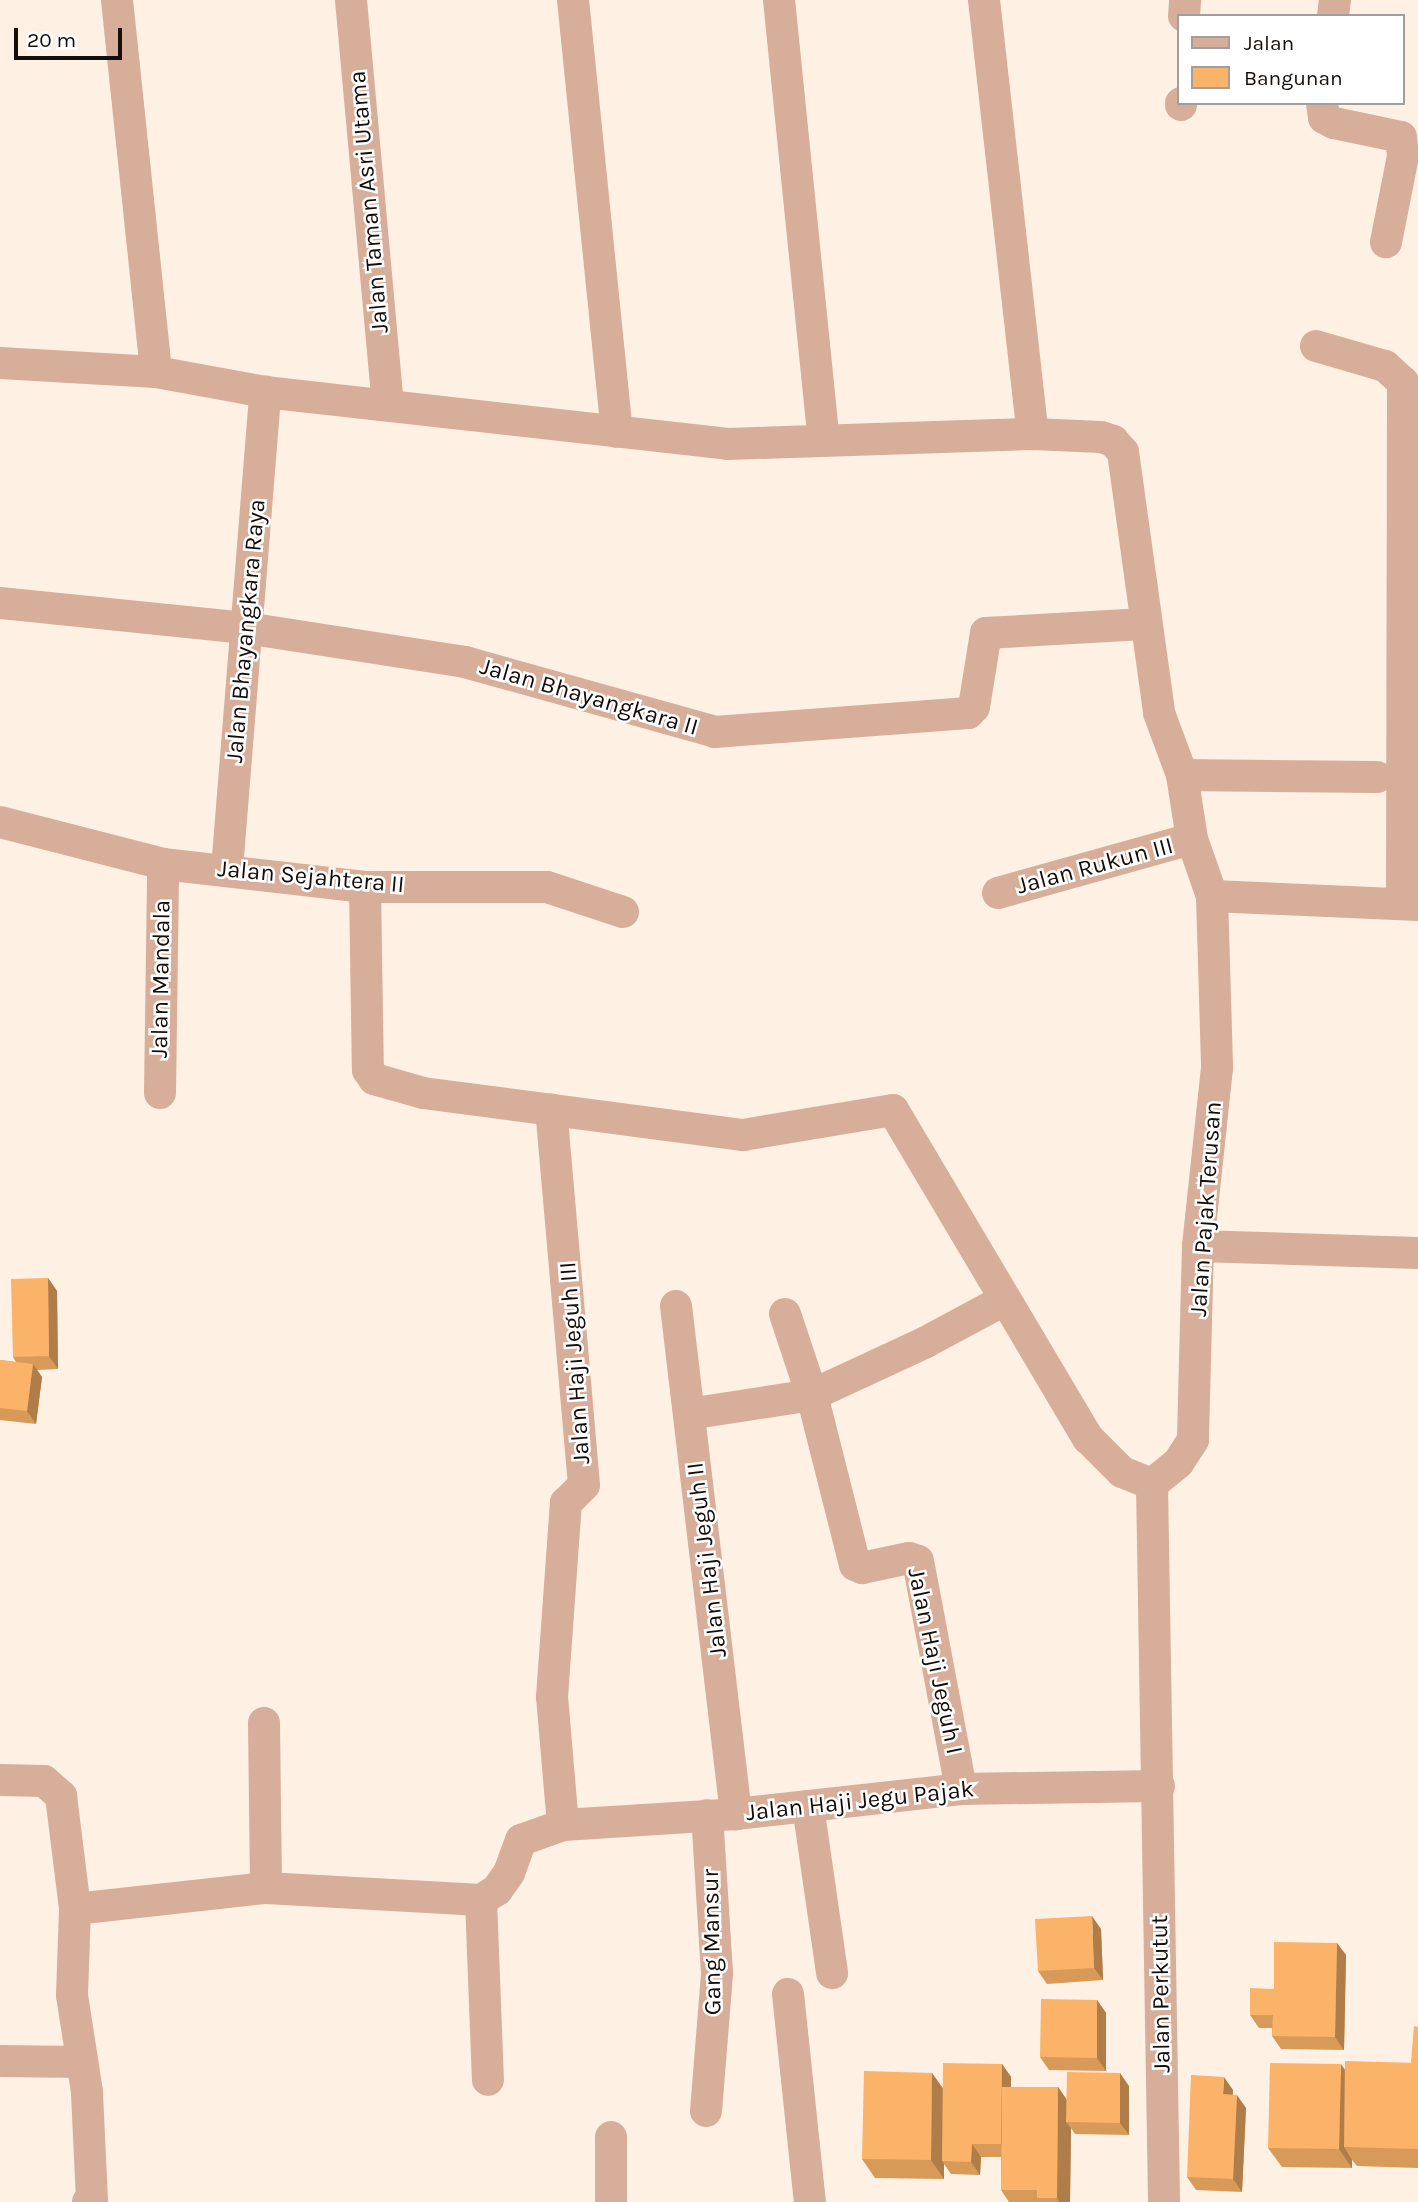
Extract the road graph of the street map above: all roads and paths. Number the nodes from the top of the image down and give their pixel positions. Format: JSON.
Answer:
{"nodes":[{"id":1,"x":117,"y":0,"type":"edge"},
{"id":2,"x":351,"y":0,"type":"edge"},
{"id":3,"x":573,"y":0,"type":"edge"},
{"id":4,"x":779,"y":0,"type":"edge"},
{"id":5,"x":984,"y":0,"type":"edge"},
{"id":6,"x":1322,"y":105,"type":"edge"},
{"id":7,"x":1408,"y":186,"type":"edge"},
{"id":8,"x":1386,"y":242,"type":"dead end"},
{"id":9,"x":1316,"y":346,"type":"dead end"},
{"id":10,"x":0,"y":363,"type":"edge"},
{"id":11,"x":156,"y":372,"type":"junction"},
{"id":12,"x":265,"y":392,"type":"junction"},
{"id":13,"x":388,"y":405,"type":"junction"},
{"id":14,"x":617,"y":432,"type":"junction"},
{"id":15,"x":1033,"y":434,"type":"junction"},
{"id":16,"x":824,"y":440,"type":"junction"},
{"id":17,"x":1412,"y":547,"type":"edge"},
{"id":18,"x":0,"y":603,"type":"edge"},
{"id":19,"x":1144,"y":624,"type":"junction"},
{"id":20,"x":246,"y":628,"type":"junction"},
{"id":21,"x":1182,"y":775,"type":"junction"},
{"id":22,"x":1377,"y":778,"type":"dead end"},
{"id":23,"x":0,"y":822,"type":"edge"},
{"id":24,"x":1192,"y":839,"type":"junction"},
{"id":25,"x":163,"y":864,"type":"junction"},
{"id":26,"x":227,"y":869,"type":"junction"},
{"id":27,"x":365,"y":887,"type":"junction"},
{"id":28,"x":998,"y":892,"type":"dead end"},
{"id":29,"x":1212,"y":896,"type":"junction"},
{"id":30,"x":1410,"y":904,"type":"edge"},
{"id":31,"x":623,"y":912,"type":"dead end"},
{"id":32,"x":160,"y":1093,"type":"dead end"},
{"id":33,"x":551,"y":1109,"type":"junction"},
{"id":34,"x":1198,"y":1246,"type":"junction"},
{"id":35,"x":1418,"y":1253,"type":"edge"},
{"id":36,"x":1004,"y":1300,"type":"junction"},
{"id":37,"x":676,"y":1306,"type":"dead end"},
{"id":38,"x":785,"y":1314,"type":"dead end"},
{"id":39,"x":812,"y":1395,"type":"junction"},
{"id":40,"x":689,"y":1414,"type":"junction"},
{"id":41,"x":1152,"y":1484,"type":"junction"},
{"id":42,"x":264,"y":1723,"type":"dead end"},
{"id":43,"x":0,"y":1780,"type":"edge"},
{"id":44,"x":1159,"y":1786,"type":"junction"},
{"id":45,"x":961,"y":1789,"type":"junction"},
{"id":46,"x":808,"y":1806,"type":"junction"},
{"id":47,"x":722,"y":1814,"type":"junction"},
{"id":48,"x":563,"y":1825,"type":"junction"},
{"id":49,"x":266,"y":1888,"type":"junction"},
{"id":50,"x":481,"y":1900,"type":"junction"},
{"id":51,"x":75,"y":1909,"type":"junction"},
{"id":52,"x":832,"y":1973,"type":"dead end"},
{"id":53,"x":788,"y":1994,"type":"dead end"},
{"id":54,"x":0,"y":2061,"type":"edge"},
{"id":55,"x":81,"y":2062,"type":"junction"},
{"id":56,"x":488,"y":2080,"type":"dead end"},
{"id":57,"x":706,"y":2111,"type":"dead end"},
{"id":58,"x":611,"y":2137,"type":"dead end"},
{"id":59,"x":90,"y":2201,"type":"edge"},
{"id":60,"x":611,"y":2202,"type":"edge"},
{"id":61,"x":810,"y":2202,"type":"edge"},
{"id":62,"x":1164,"y":2202,"type":"edge"}],
"edges":[{"from":1,"to":11,"type":"street"},
{"from":2,"to":13,"type":"street","name":"Jalan Taman Asri Utama"},
{"from":3,"to":14,"type":"street"},
{"from":4,"to":16,"type":"street"},
{"from":5,"to":15,"type":"street"},
{"from":6,"to":7,"type":"street"},
{"from":7,"to":8,"type":"street"},
{"from":9,"to":17,"type":"street"},
{"from":10,"to":11,"type":"street","name":"Jalan Pajak Terusan"},
{"from":11,"to":12,"type":"street","name":"Jalan Pajak Terusan"},
{"from":12,"to":13,"type":"street","name":"Jalan Pajak Terusan"},
{"from":12,"to":20,"type":"street","name":"Jalan Bhayangkara Raya"},
{"from":13,"to":14,"type":"street","name":"Jalan Pajak Terusan"},
{"from":14,"to":16,"type":"street","name":"Jalan Pajak Terusan"},
{"from":15,"to":16,"type":"street","name":"Jalan Pajak Terusan"},
{"from":15,"to":19,"type":"street","name":"Jalan Pajak Terusan"},
{"from":17,"to":30,"type":"street"},
{"from":18,"to":20,"type":"street","name":"Jalan Bhayangkara II"},
{"from":19,"to":20,"type":"street","name":"Jalan Bhayangkara II"},
{"from":19,"to":21,"type":"street","name":"Jalan Pajak Terusan"},
{"from":20,"to":26,"type":"street","name":"Jalan Bhayangkara Raya"},
{"from":21,"to":22,"type":"street"},
{"from":21,"to":24,"type":"street","name":"Jalan Pajak Terusan"},
{"from":23,"to":25,"type":"street","name":"Jalan Sejahtera II"},
{"from":24,"to":28,"type":"street","name":"Jalan Rukun III"},
{"from":24,"to":29,"type":"street","name":"Jalan Pajak Terusan"},
{"from":25,"to":26,"type":"street","name":"Jalan Sejahtera II"},
{"from":25,"to":32,"type":"street","name":"Jalan Mandala"},
{"from":26,"to":27,"type":"street","name":"Jalan Sejahtera II"},
{"from":27,"to":31,"type":"street","name":"Jalan Sejahtera II"},
{"from":27,"to":33,"type":"street"},
{"from":29,"to":30,"type":"street"},
{"from":29,"to":34,"type":"street","name":"Jalan Pajak Terusan"},
{"from":33,"to":36,"type":"street"},
{"from":33,"to":48,"type":"street","name":"Jalan Haji Jeguh III"},
{"from":34,"to":35,"type":"street"},
{"from":34,"to":41,"type":"street","name":"Jalan Pajak Terusan"},
{"from":36,"to":39,"type":"street"},
{"from":36,"to":41,"type":"street"},
{"from":37,"to":40,"type":"street","name":"Jalan Haji Jeguh II"},
{"from":38,"to":39,"type":"street"},
{"from":39,"to":40,"type":"street"},
{"from":39,"to":45,"type":"street","name":"Jalan Haji Jeguh I"},
{"from":40,"to":47,"type":"street","name":"Jalan Haji Jeguh II"},
{"from":41,"to":44,"type":"street"},
{"from":42,"to":49,"type":"street"},
{"from":43,"to":51,"type":"street"},
{"from":44,"to":45,"type":"street","name":"Jalan Haji Jegu Pajak"},
{"from":44,"to":62,"type":"street","name":"Jalan Perkutut"},
{"from":45,"to":46,"type":"street","name":"Jalan Haji Jegu Pajak"},
{"from":46,"to":47,"type":"street","name":"Jalan Haji Jegu Pajak"},
{"from":46,"to":52,"type":"street"},
{"from":47,"to":48,"type":"street","name":"Jalan Haji Jegu Pajak"},
{"from":47,"to":57,"type":"street","name":"Gang Mansur"},
{"from":48,"to":50,"type":"street"},
{"from":49,"to":50,"type":"street"},
{"from":49,"to":51,"type":"street"},
{"from":50,"to":56,"type":"street"},
{"from":51,"to":55,"type":"street"},
{"from":53,"to":61,"type":"street"},
{"from":54,"to":55,"type":"street"},
{"from":55,"to":59,"type":"street"},
{"from":58,"to":60,"type":"street"}]}
